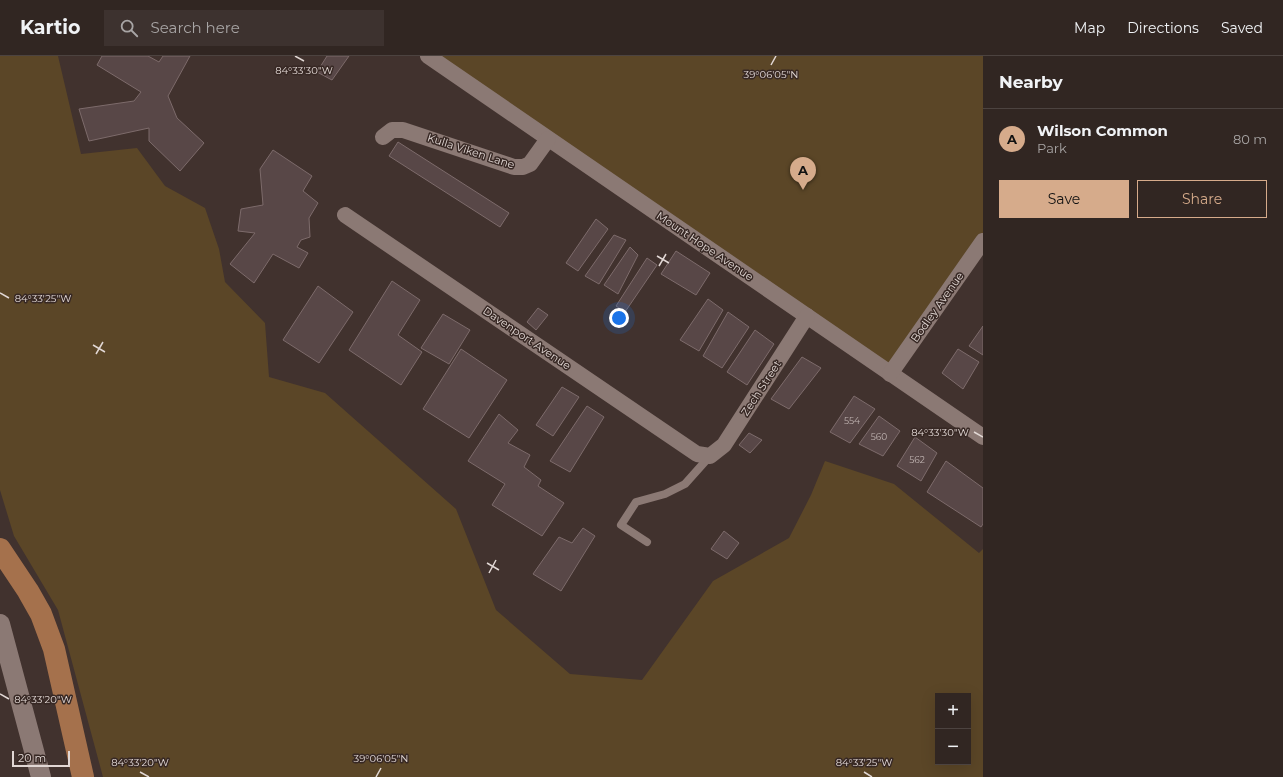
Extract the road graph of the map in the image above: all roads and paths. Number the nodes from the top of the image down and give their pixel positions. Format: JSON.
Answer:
{"nodes":[{"id":1,"x":428,"y":56,"type":"edge"},
{"id":2,"x":383,"y":137,"type":"dead end"},
{"id":3,"x":548,"y":139,"type":"junction"},
{"id":4,"x":345,"y":215,"type":"dead end"},
{"id":5,"x":983,"y":241,"type":"edge"},
{"id":6,"x":807,"y":316,"type":"junction"},
{"id":7,"x":890,"y":374,"type":"junction"},
{"id":8,"x":983,"y":437,"type":"edge"},
{"id":9,"x":710,"y":456,"type":"junction"},
{"id":10,"x":647,"y":542,"type":"dead end"},
{"id":11,"x":0,"y":549,"type":"edge"},
{"id":12,"x":0,"y":624,"type":"edge"},
{"id":13,"x":42,"y":777,"type":"edge"},
{"id":14,"x":83,"y":777,"type":"edge"}],
"edges":[{"from":1,"to":3,"type":"street","name":"Mount Hope Avenue"},
{"from":2,"to":3,"type":"street","name":"Kulla Viken Lane"},
{"from":3,"to":6,"type":"street","name":"Mount Hope Avenue"},
{"from":4,"to":9,"type":"street","name":"Davenport Avenue"},
{"from":5,"to":7,"type":"street","name":"Bodley Avenue"},
{"from":6,"to":7,"type":"street","name":"Mount Hope Avenue"},
{"from":6,"to":9,"type":"street","name":"Zech Street"},
{"from":7,"to":8,"type":"street","name":"Mount Hope Avenue"},
{"from":9,"to":10,"type":"lane"},
{"from":11,"to":14,"type":"main road"},
{"from":12,"to":13,"type":"street"}]}
